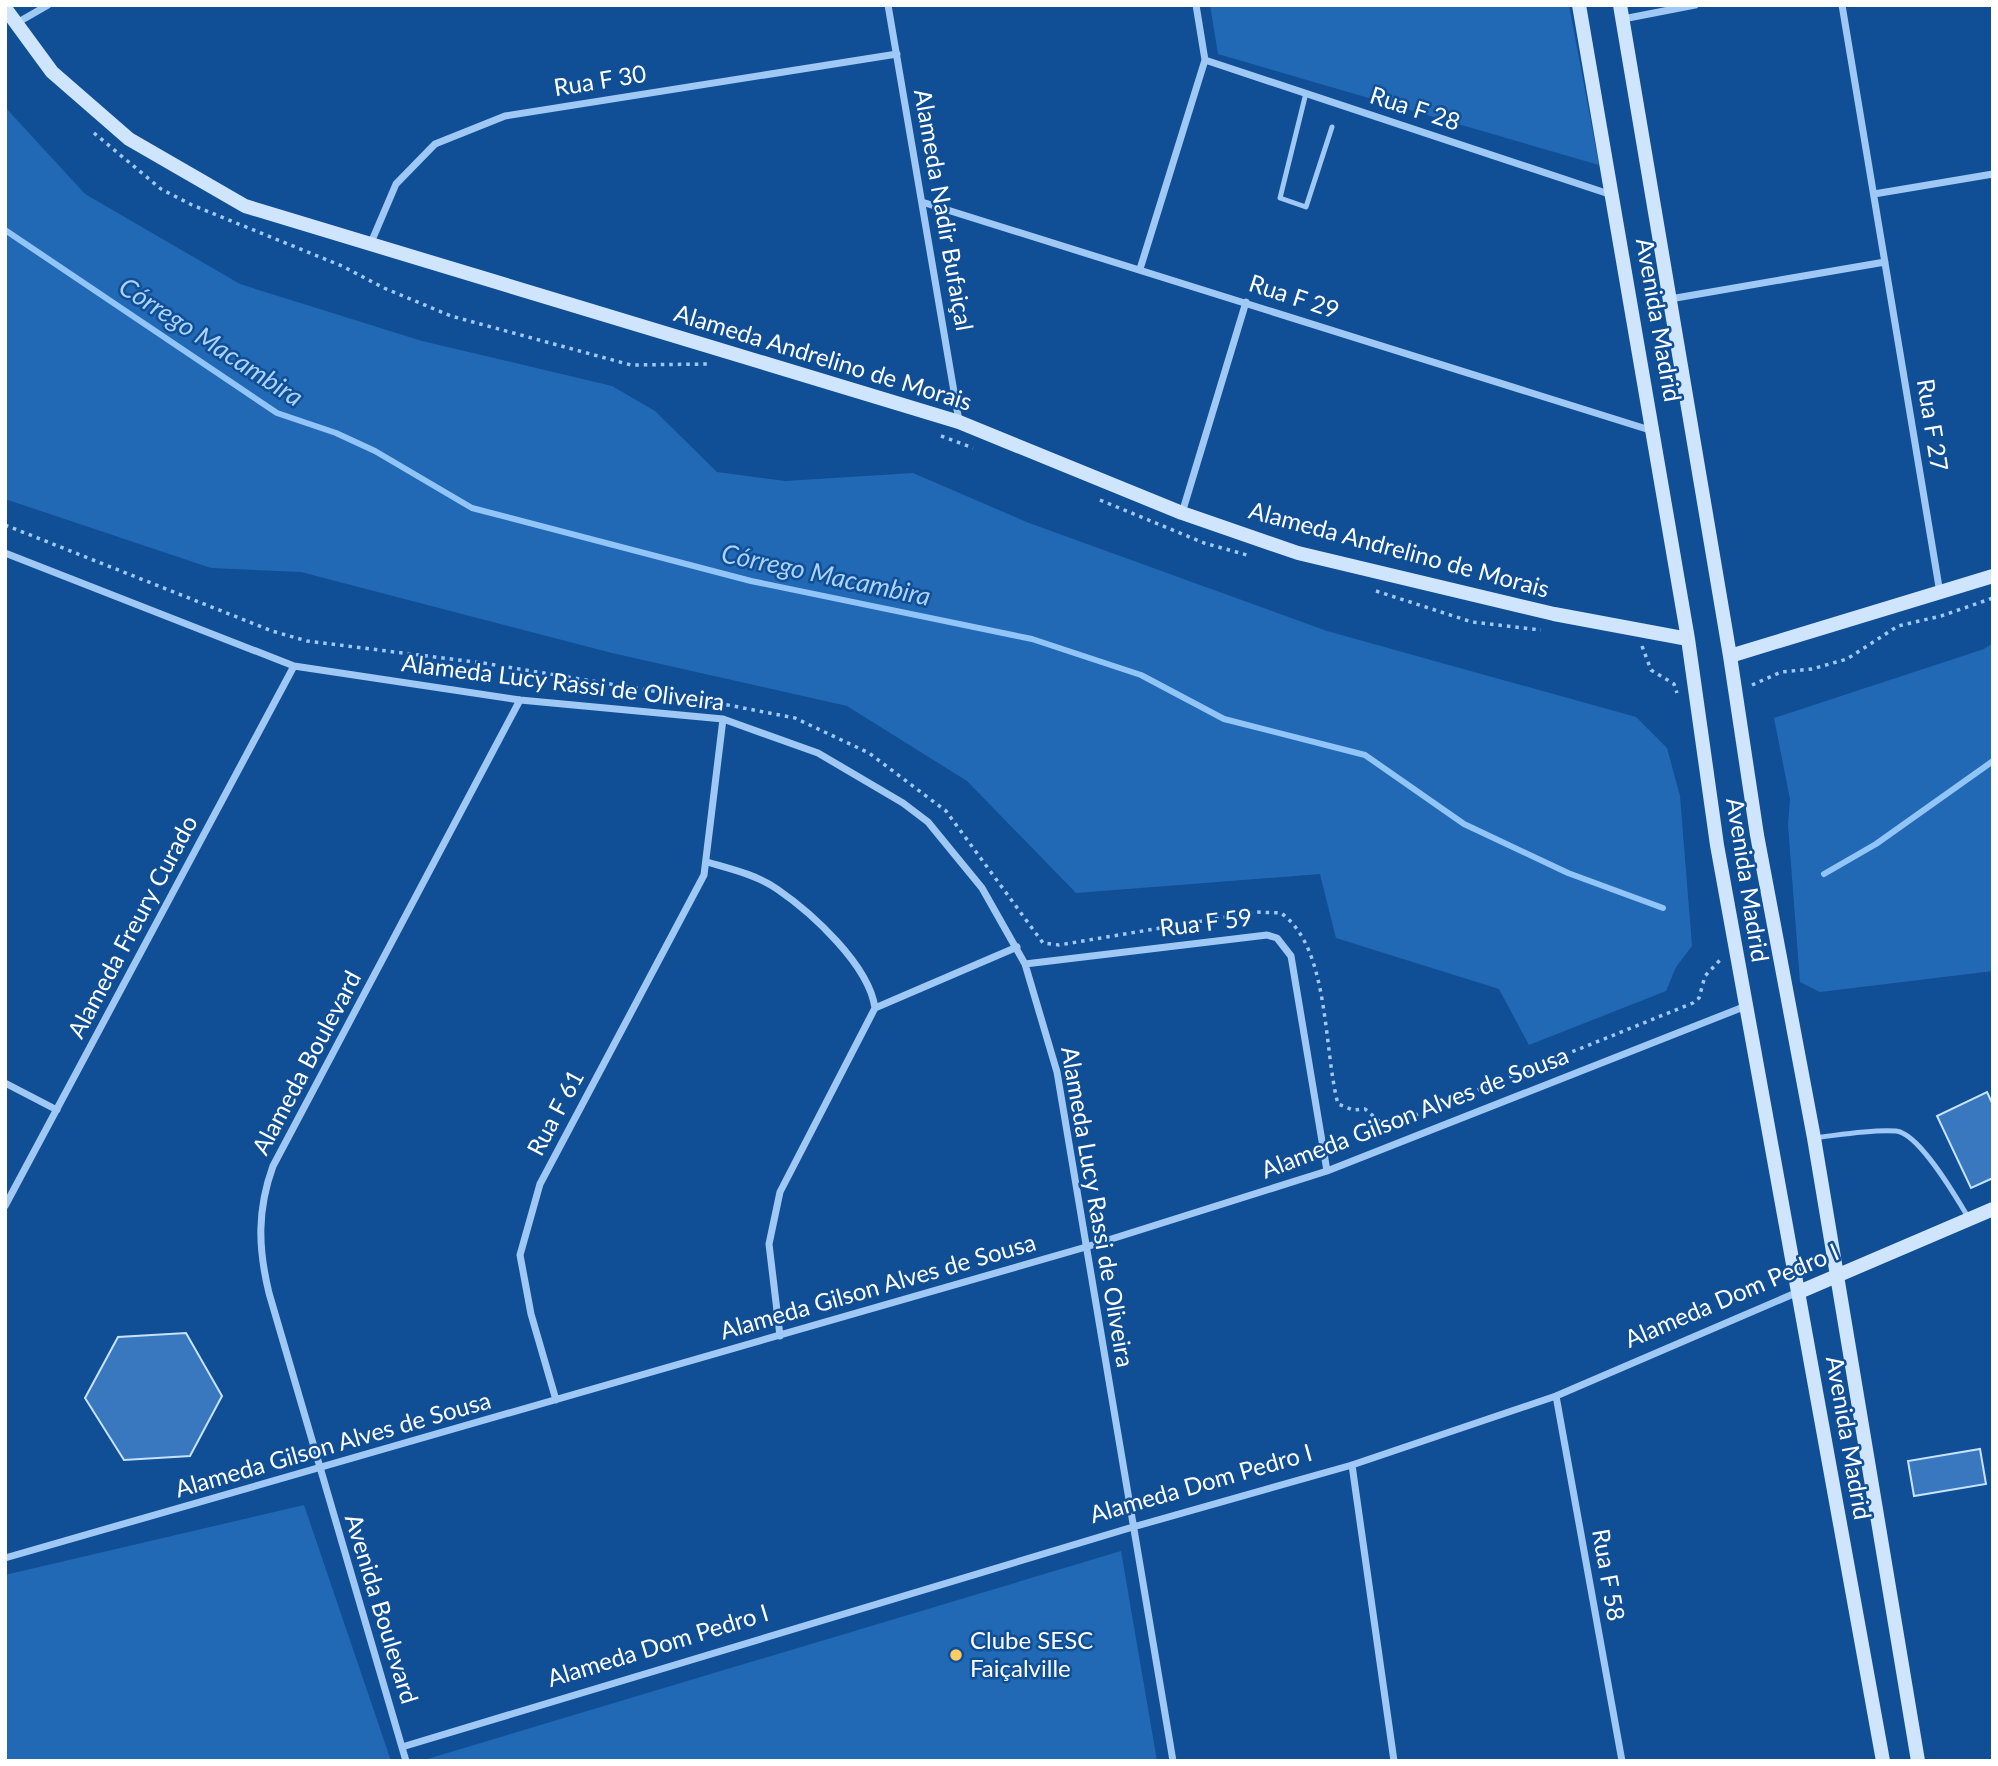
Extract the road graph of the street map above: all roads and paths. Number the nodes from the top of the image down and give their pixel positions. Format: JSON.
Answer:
{"nodes":[{"id":1,"x":48,"y":5,"type":"edge"},
{"id":2,"x":888,"y":5,"type":"edge"},
{"id":3,"x":1196,"y":5,"type":"edge"},
{"id":4,"x":1579,"y":5,"type":"edge"},
{"id":5,"x":1695,"y":5,"type":"edge"},
{"id":6,"x":1842,"y":5,"type":"edge"},
{"id":7,"x":5,"y":8,"type":"edge"},
{"id":8,"x":1622,"y":12,"type":"edge"},
{"id":9,"x":15,"y":24,"type":"junction"},
{"id":10,"x":897,"y":54,"type":"junction"},
{"id":11,"x":1205,"y":60,"type":"junction"},
{"id":12,"x":1306,"y":93,"type":"junction"},
{"id":13,"x":89,"y":127,"type":"dead end"},
{"id":14,"x":1332,"y":127,"type":"dead end"},
{"id":15,"x":1993,"y":174,"type":"edge"},
{"id":16,"x":1874,"y":194,"type":"junction"},
{"id":17,"x":1613,"y":195,"type":"junction"},
{"id":18,"x":922,"y":202,"type":"junction"},
{"id":19,"x":370,"y":245,"type":"junction"},
{"id":20,"x":1885,"y":262,"type":"junction"},
{"id":21,"x":1140,"y":269,"type":"junction"},
{"id":22,"x":1670,"y":299,"type":"junction"},
{"id":23,"x":1246,"y":302,"type":"junction"},
{"id":24,"x":709,"y":364,"type":"dead end"},
{"id":25,"x":959,"y":422,"type":"junction"},
{"id":26,"x":929,"y":431,"type":"dead end"},
{"id":27,"x":1654,"y":431,"type":"junction"},
{"id":28,"x":975,"y":449,"type":"dead end"},
{"id":29,"x":1093,"y":496,"type":"dead end"},
{"id":30,"x":1182,"y":513,"type":"junction"},
{"id":31,"x":5,"y":525,"type":"edge"},
{"id":32,"x":5,"y":554,"type":"edge"},
{"id":33,"x":1251,"y":556,"type":"dead end"},
{"id":34,"x":1993,"y":576,"type":"edge"},
{"id":35,"x":1365,"y":588,"type":"dead end"},
{"id":36,"x":1940,"y":594,"type":"junction"},
{"id":37,"x":1993,"y":598,"type":"edge"},
{"id":38,"x":1542,"y":630,"type":"dead end"},
{"id":39,"x":1688,"y":639,"type":"junction"},
{"id":40,"x":1641,"y":646,"type":"dead end"},
{"id":41,"x":1730,"y":656,"type":"junction"},
{"id":42,"x":294,"y":666,"type":"junction"},
{"id":43,"x":1750,"y":689,"type":"dead end"},
{"id":44,"x":520,"y":700,"type":"junction"},
{"id":45,"x":1680,"y":706,"type":"dead end"},
{"id":46,"x":723,"y":719,"type":"junction"},
{"id":47,"x":707,"y":862,"type":"junction"},
{"id":48,"x":1017,"y":947,"type":"junction"},
{"id":49,"x":1722,"y":957,"type":"dead end"},
{"id":50,"x":1025,"y":964,"type":"junction"},
{"id":51,"x":1746,"y":1006,"type":"junction"},
{"id":52,"x":875,"y":1008,"type":"junction"},
{"id":53,"x":5,"y":1083,"type":"edge"},
{"id":54,"x":57,"y":1110,"type":"junction"},
{"id":55,"x":1814,"y":1138,"type":"junction"},
{"id":56,"x":1327,"y":1171,"type":"junction"},
{"id":57,"x":5,"y":1206,"type":"edge"},
{"id":58,"x":1993,"y":1209,"type":"edge"},
{"id":59,"x":1969,"y":1219,"type":"junction"},
{"id":60,"x":1086,"y":1247,"type":"junction"},
{"id":61,"x":1838,"y":1276,"type":"junction"},
{"id":62,"x":1799,"y":1292,"type":"junction"},
{"id":63,"x":780,"y":1336,"type":"junction"},
{"id":64,"x":1556,"y":1396,"type":"junction"},
{"id":65,"x":556,"y":1400,"type":"junction"},
{"id":66,"x":1352,"y":1465,"type":"junction"},
{"id":67,"x":319,"y":1469,"type":"junction"},
{"id":68,"x":1133,"y":1527,"type":"junction"},
{"id":69,"x":5,"y":1558,"type":"edge"},
{"id":70,"x":402,"y":1747,"type":"junction"},
{"id":71,"x":406,"y":1761,"type":"edge"},
{"id":72,"x":1173,"y":1761,"type":"edge"},
{"id":73,"x":1394,"y":1761,"type":"edge"},
{"id":74,"x":1622,"y":1761,"type":"edge"},
{"id":75,"x":1883,"y":1761,"type":"edge"},
{"id":76,"x":1918,"y":1761,"type":"edge"}],
"edges":[{"from":1,"to":9,"type":"street"},
{"from":2,"to":10,"type":"street","name":"Alameda Nadir Bufaiçal"},
{"from":3,"to":11,"type":"street"},
{"from":4,"to":17,"type":"main road","name":"Avenida Madrid"},
{"from":5,"to":8,"type":"street"},
{"from":6,"to":16,"type":"street","name":"Rua F 27"},
{"from":7,"to":9,"type":"main road","name":"Alameda Andrelino de Morais"},
{"from":8,"to":22,"type":"main road","name":"Avenida Madrid"},
{"from":9,"to":19,"type":"main road","name":"Alameda Andrelino de Morais"},
{"from":10,"to":18,"type":"street","name":"Alameda Nadir Bufaiçal"},
{"from":10,"to":19,"type":"street","name":"Rua F 30"},
{"from":11,"to":12,"type":"street","name":"Rua F 28"},
{"from":11,"to":21,"type":"street"},
{"from":12,"to":14,"type":"lane"},
{"from":12,"to":17,"type":"street","name":"Rua F 28"},
{"from":13,"to":24,"type":"path"},
{"from":15,"to":16,"type":"street"},
{"from":16,"to":20,"type":"street","name":"Rua F 27"},
{"from":17,"to":27,"type":"main road","name":"Avenida Madrid"},
{"from":18,"to":21,"type":"street","name":"Rua F 29"},
{"from":18,"to":25,"type":"street","name":"Alameda Nadir Bufaiçal"},
{"from":19,"to":25,"type":"main road","name":"Alameda Andrelino de Morais"},
{"from":20,"to":22,"type":"street"},
{"from":20,"to":36,"type":"street","name":"Rua F 27"},
{"from":21,"to":23,"type":"street","name":"Rua F 29"},
{"from":22,"to":41,"type":"main road","name":"Avenida Madrid"},
{"from":23,"to":27,"type":"street","name":"Rua F 29"},
{"from":23,"to":30,"type":"street"},
{"from":25,"to":30,"type":"main road","name":"Alameda Andrelino de Morais"},
{"from":26,"to":28,"type":"path"},
{"from":27,"to":39,"type":"main road","name":"Avenida Madrid"},
{"from":29,"to":33,"type":"path"},
{"from":30,"to":39,"type":"main road","name":"Alameda Andrelino de Morais"},
{"from":31,"to":49,"type":"path"},
{"from":32,"to":42,"type":"street","name":"Alameda Lucy Rassi de Oliveira"},
{"from":34,"to":36,"type":"main road"},
{"from":35,"to":38,"type":"path"},
{"from":36,"to":41,"type":"main road"},
{"from":37,"to":43,"type":"path"},
{"from":39,"to":51,"type":"main road","name":"Avenida Madrid"},
{"from":40,"to":45,"type":"path"},
{"from":41,"to":55,"type":"main road","name":"Avenida Madrid"},
{"from":42,"to":44,"type":"street","name":"Alameda Lucy Rassi de Oliveira"},
{"from":42,"to":54,"type":"street","name":"Alameda Freury Curado"},
{"from":44,"to":46,"type":"street","name":"Alameda Lucy Rassi de Oliveira"},
{"from":44,"to":67,"type":"street","name":"Alameda Boulevard"},
{"from":46,"to":47,"type":"street","name":"Rua F 61"},
{"from":46,"to":48,"type":"street","name":"Alameda Lucy Rassi de Oliveira"},
{"from":47,"to":52,"type":"street"},
{"from":47,"to":65,"type":"street","name":"Rua F 61"},
{"from":48,"to":50,"type":"street","name":"Alameda Lucy Rassi de Oliveira"},
{"from":48,"to":52,"type":"street"},
{"from":50,"to":56,"type":"street","name":"Rua F 59"},
{"from":50,"to":60,"type":"street","name":"Alameda Lucy Rassi de Oliveira"},
{"from":51,"to":56,"type":"street","name":"Alameda Gilson Alves de Sousa"},
{"from":51,"to":62,"type":"main road","name":"Avenida Madrid"},
{"from":52,"to":63,"type":"street"},
{"from":53,"to":54,"type":"street"},
{"from":54,"to":57,"type":"street","name":"Alameda Freury Curado"},
{"from":55,"to":59,"type":"lane"},
{"from":55,"to":61,"type":"main road","name":"Avenida Madrid"},
{"from":56,"to":60,"type":"street","name":"Alameda Gilson Alves de Sousa"},
{"from":58,"to":59,"type":"main road","name":"Alameda Dom Pedro I"},
{"from":59,"to":61,"type":"main road","name":"Alameda Dom Pedro I"},
{"from":60,"to":63,"type":"street","name":"Alameda Gilson Alves de Sousa"},
{"from":60,"to":68,"type":"street","name":"Alameda Lucy Rassi de Oliveira"},
{"from":61,"to":62,"type":"main road","name":"Alameda Dom Pedro I"},
{"from":61,"to":76,"type":"main road","name":"Avenida Madrid"},
{"from":62,"to":64,"type":"street","name":"Alameda Dom Pedro I"},
{"from":62,"to":75,"type":"main road","name":"Avenida Madrid"},
{"from":63,"to":65,"type":"street","name":"Alameda Gilson Alves de Sousa"},
{"from":64,"to":66,"type":"street","name":"Alameda Dom Pedro I"},
{"from":64,"to":74,"type":"street","name":"Rua F 58"},
{"from":65,"to":67,"type":"street","name":"Alameda Gilson Alves de Sousa"},
{"from":66,"to":68,"type":"street","name":"Alameda Dom Pedro I"},
{"from":66,"to":73,"type":"street"},
{"from":67,"to":69,"type":"street","name":"Alameda Gilson Alves de Sousa"},
{"from":67,"to":70,"type":"street","name":"Avenida Boulevard"},
{"from":68,"to":70,"type":"street","name":"Alameda Dom Pedro I"},
{"from":68,"to":72,"type":"street","name":"Alameda Lucy Rassi de Oliveira"},
{"from":70,"to":71,"type":"street","name":"Avenida Boulevard"}]}
